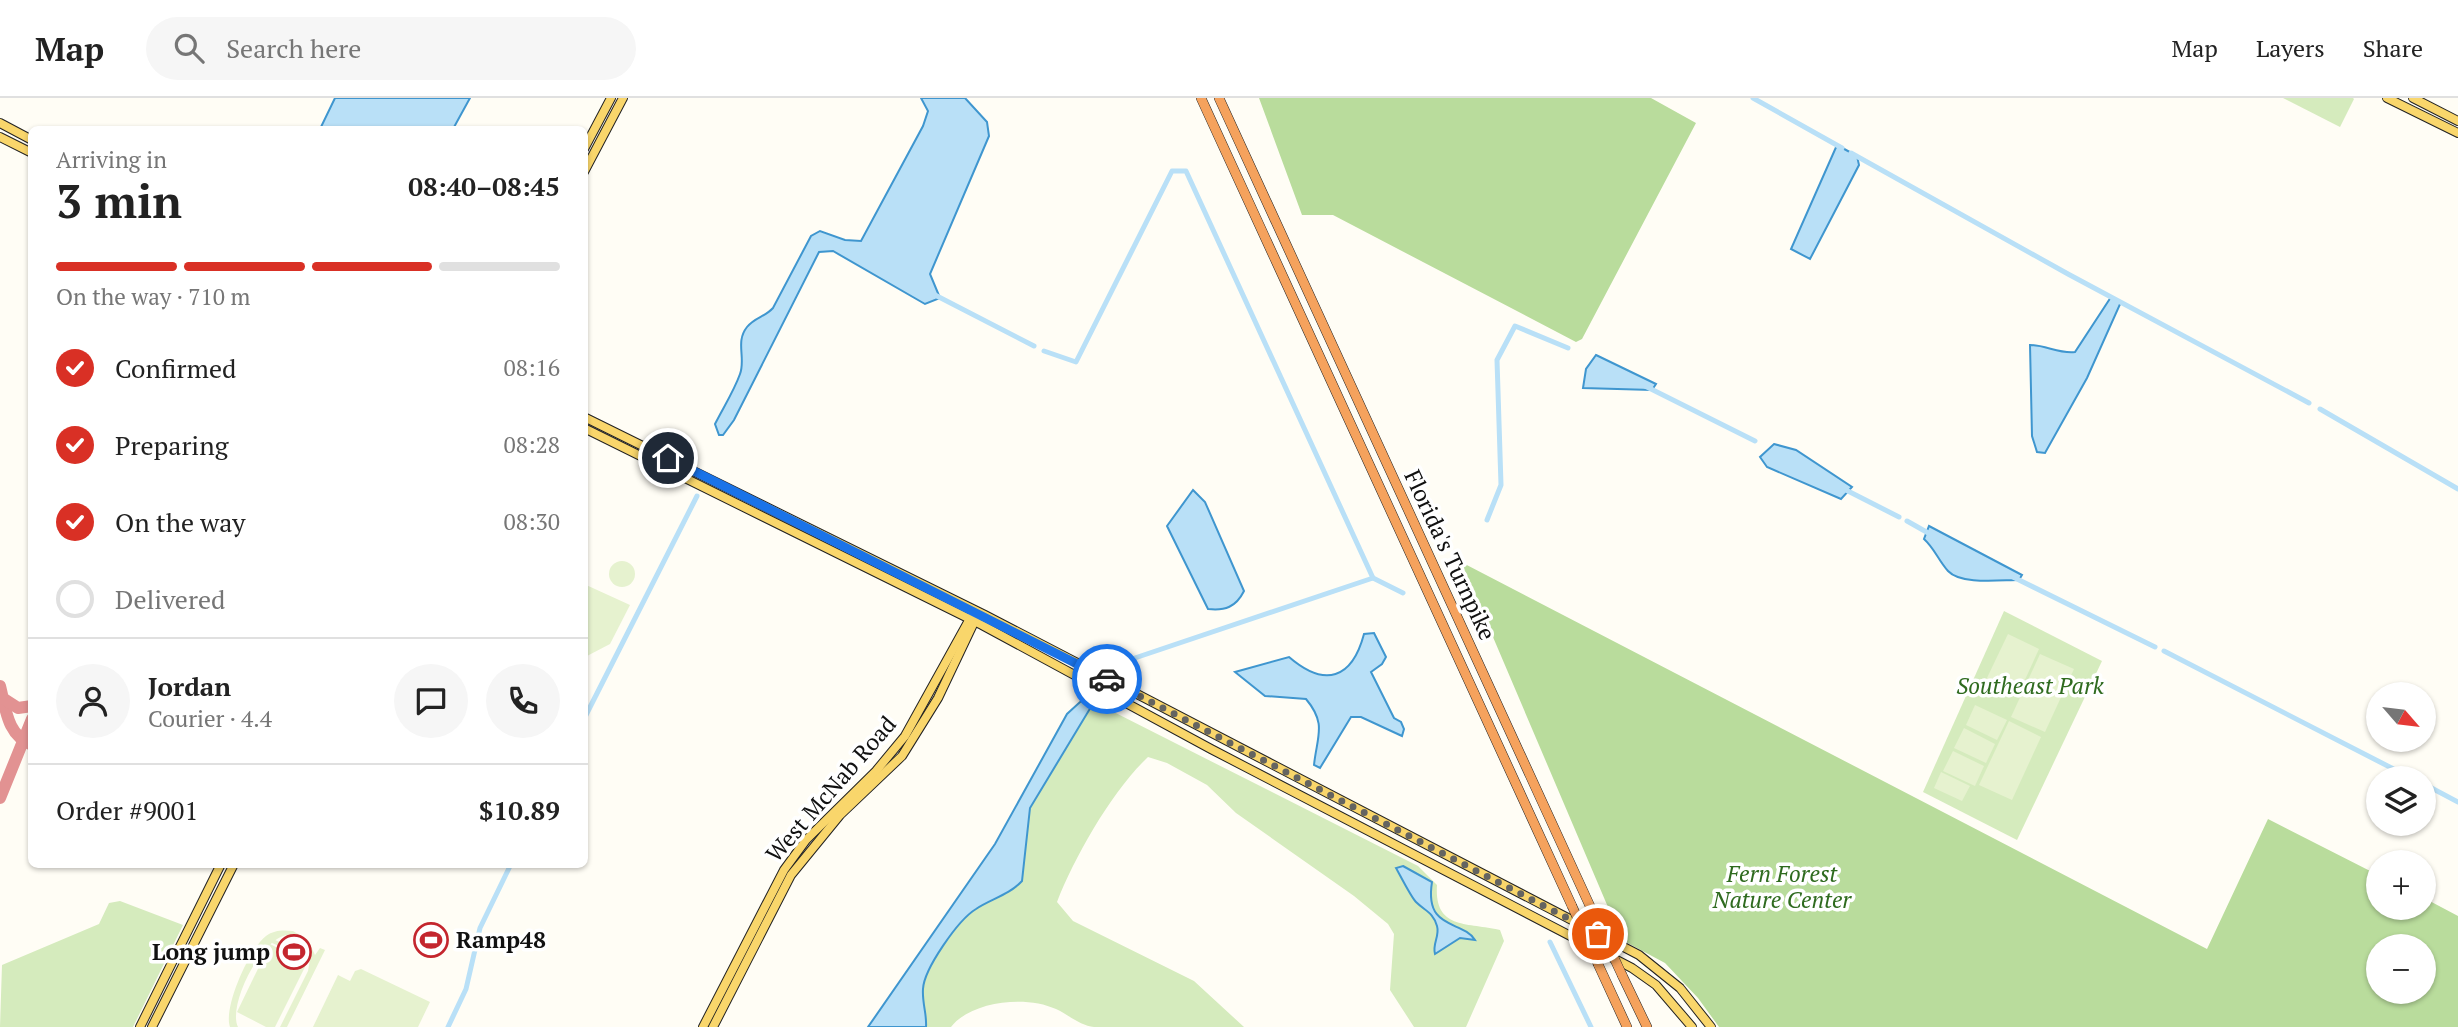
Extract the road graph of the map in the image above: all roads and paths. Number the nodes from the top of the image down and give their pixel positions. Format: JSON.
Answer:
{"nodes":[{"id":1,"x":611,"y":98,"type":"edge"},
{"id":2,"x":623,"y":98,"type":"edge"},
{"id":3,"x":1201,"y":98,"type":"edge"},
{"id":4,"x":1219,"y":98,"type":"edge"},
{"id":5,"x":2387,"y":98,"type":"edge"},
{"id":6,"x":2413,"y":98,"type":"edge"},
{"id":7,"x":2458,"y":121,"type":"edge"},
{"id":8,"x":0,"y":123,"type":"edge"},
{"id":9,"x":2458,"y":134,"type":"edge"},
{"id":10,"x":0,"y":137,"type":"edge"},
{"id":11,"x":28,"y":137,"type":"edge"},
{"id":12,"x":588,"y":141,"type":"edge"},
{"id":13,"x":28,"y":151,"type":"edge"},
{"id":14,"x":588,"y":164,"type":"edge"},
{"id":15,"x":588,"y":419,"type":"edge"},
{"id":16,"x":588,"y":430,"type":"edge"},
{"id":17,"x":976,"y":611,"type":"junction"},
{"id":18,"x":972,"y":621,"type":"junction"},
{"id":19,"x":1352,"y":806,"type":"junction"},
{"id":20,"x":1346,"y":818,"type":"junction"},
{"id":21,"x":219,"y":868,"type":"edge"},
{"id":22,"x":232,"y":868,"type":"edge"},
{"id":23,"x":141,"y":1026,"type":"edge"},
{"id":24,"x":152,"y":1027,"type":"edge"},
{"id":25,"x":704,"y":1027,"type":"edge"},
{"id":26,"x":713,"y":1027,"type":"edge"},
{"id":27,"x":1627,"y":1027,"type":"edge"},
{"id":28,"x":1647,"y":1027,"type":"edge"},
{"id":29,"x":1692,"y":1027,"type":"edge"},
{"id":30,"x":1711,"y":1027,"type":"edge"}],
"edges":[{"from":1,"to":12,"type":"main road"},
{"from":2,"to":14,"type":"main road"},
{"from":3,"to":27,"type":"highway","name":"Florida's Turnpike","bridge":true},
{"from":4,"to":28,"type":"highway","name":"Florida's Turnpike","bridge":true},
{"from":5,"to":9,"type":"main road"},
{"from":6,"to":7,"type":"main road"},
{"from":8,"to":11,"type":"main road"},
{"from":10,"to":13,"type":"main road"},
{"from":15,"to":17,"type":"main road"},
{"from":16,"to":18,"type":"main road"},
{"from":17,"to":18,"type":"main road","name":"West McNab Road"},
{"from":17,"to":19,"type":"main road"},
{"from":18,"to":20,"type":"main road"},
{"from":18,"to":25,"type":"main road","name":"West McNab Road"},
{"from":18,"to":26,"type":"main road","name":"West McNab Road"},
{"from":19,"to":20,"type":"main road"},
{"from":19,"to":30,"type":"main road"},
{"from":20,"to":29,"type":"main road"},
{"from":21,"to":23,"type":"main road"},
{"from":22,"to":24,"type":"main road"}]}
